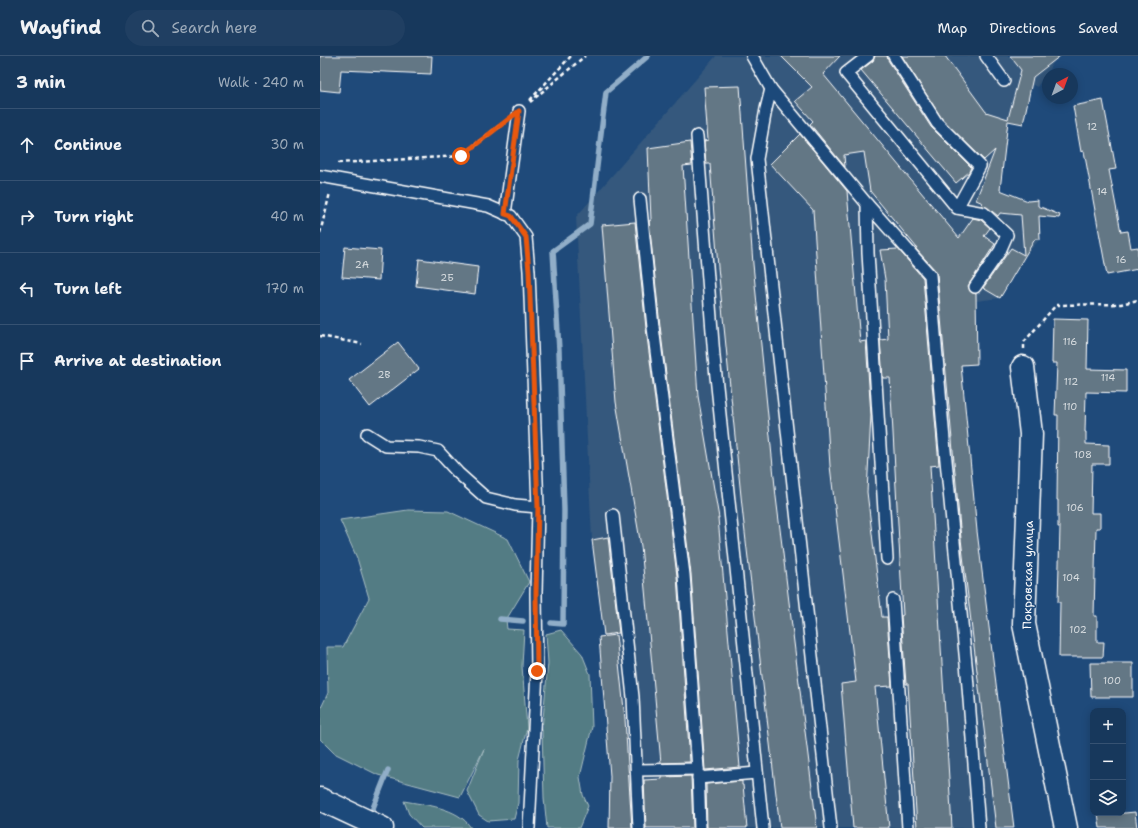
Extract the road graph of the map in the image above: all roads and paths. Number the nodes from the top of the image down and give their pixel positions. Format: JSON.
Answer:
{"nodes":[{"id":1,"x":571,"y":56,"type":"edge"},
{"id":2,"x":585,"y":56,"type":"edge"},
{"id":3,"x":752,"y":56,"type":"edge"},
{"id":4,"x":868,"y":56,"type":"edge"},
{"id":5,"x":894,"y":56,"type":"edge"},
{"id":6,"x":986,"y":56,"type":"edge"},
{"id":7,"x":1004,"y":81,"type":"dead end"},
{"id":8,"x":771,"y":89,"type":"junction"},
{"id":9,"x":522,"y":109,"type":"junction"},
{"id":10,"x":697,"y":136,"type":"dead end"},
{"id":11,"x":326,"y":178,"type":"edge"},
{"id":12,"x":640,"y":199,"type":"dead end"},
{"id":13,"x":867,"y":204,"type":"junction"},
{"id":14,"x":956,"y":208,"type":"junction"},
{"id":15,"x":505,"y":214,"type":"junction"},
{"id":16,"x":320,"y":233,"type":"edge"},
{"id":17,"x":975,"y":287,"type":"dead end"},
{"id":18,"x":1138,"y":300,"type":"edge"},
{"id":19,"x":320,"y":336,"type":"edge"},
{"id":20,"x":362,"y":344,"type":"dead end"},
{"id":21,"x":1023,"y":367,"type":"joint"},
{"id":22,"x":367,"y":434,"type":"dead end"},
{"id":23,"x":538,"y":507,"type":"junction"},
{"id":24,"x":613,"y":515,"type":"dead end"},
{"id":25,"x":888,"y":559,"type":"dead end"},
{"id":26,"x":893,"y":600,"type":"dead end"},
{"id":27,"x":637,"y":770,"type":"junction"},
{"id":28,"x":757,"y":773,"type":"junction"},
{"id":29,"x":698,"y":774,"type":"junction"},
{"id":30,"x":320,"y":799,"type":"edge"},
{"id":31,"x":382,"y":828,"type":"edge"},
{"id":32,"x":529,"y":828,"type":"edge"},
{"id":33,"x":639,"y":828,"type":"edge"},
{"id":34,"x":700,"y":828,"type":"edge"},
{"id":35,"x":763,"y":828,"type":"edge"},
{"id":36,"x":831,"y":828,"type":"edge"},
{"id":37,"x":908,"y":828,"type":"edge"},
{"id":38,"x":979,"y":828,"type":"edge"},
{"id":39,"x":1066,"y":828,"type":"edge"}],
"edges":[{"from":1,"to":9,"type":"path"},
{"from":2,"to":9,"type":"path"},
{"from":3,"to":8,"type":"lane"},
{"from":4,"to":14,"type":"lane"},
{"from":5,"to":14,"type":"lane"},
{"from":6,"to":7,"type":"lane"},
{"from":8,"to":13,"type":"lane"},
{"from":8,"to":36,"type":"lane"},
{"from":9,"to":11,"type":"path"},
{"from":9,"to":15,"type":"lane"},
{"from":10,"to":28,"type":"lane"},
{"from":11,"to":15,"type":"lane"},
{"from":11,"to":16,"type":"path"},
{"from":12,"to":29,"type":"lane"},
{"from":13,"to":25,"type":"lane"},
{"from":13,"to":38,"type":"lane"},
{"from":14,"to":17,"type":"lane"},
{"from":15,"to":23,"type":"lane"},
{"from":18,"to":21,"type":"path"},
{"from":19,"to":20,"type":"path"},
{"from":21,"to":39,"type":"street","name":"Покровская улица"},
{"from":22,"to":23,"type":"lane"},
{"from":23,"to":32,"type":"lane"},
{"from":24,"to":27,"type":"lane"},
{"from":26,"to":37,"type":"lane"},
{"from":27,"to":29,"type":"lane"},
{"from":27,"to":33,"type":"lane"},
{"from":28,"to":29,"type":"lane"},
{"from":28,"to":35,"type":"lane"},
{"from":29,"to":34,"type":"lane"},
{"from":30,"to":31,"type":"street"}]}
